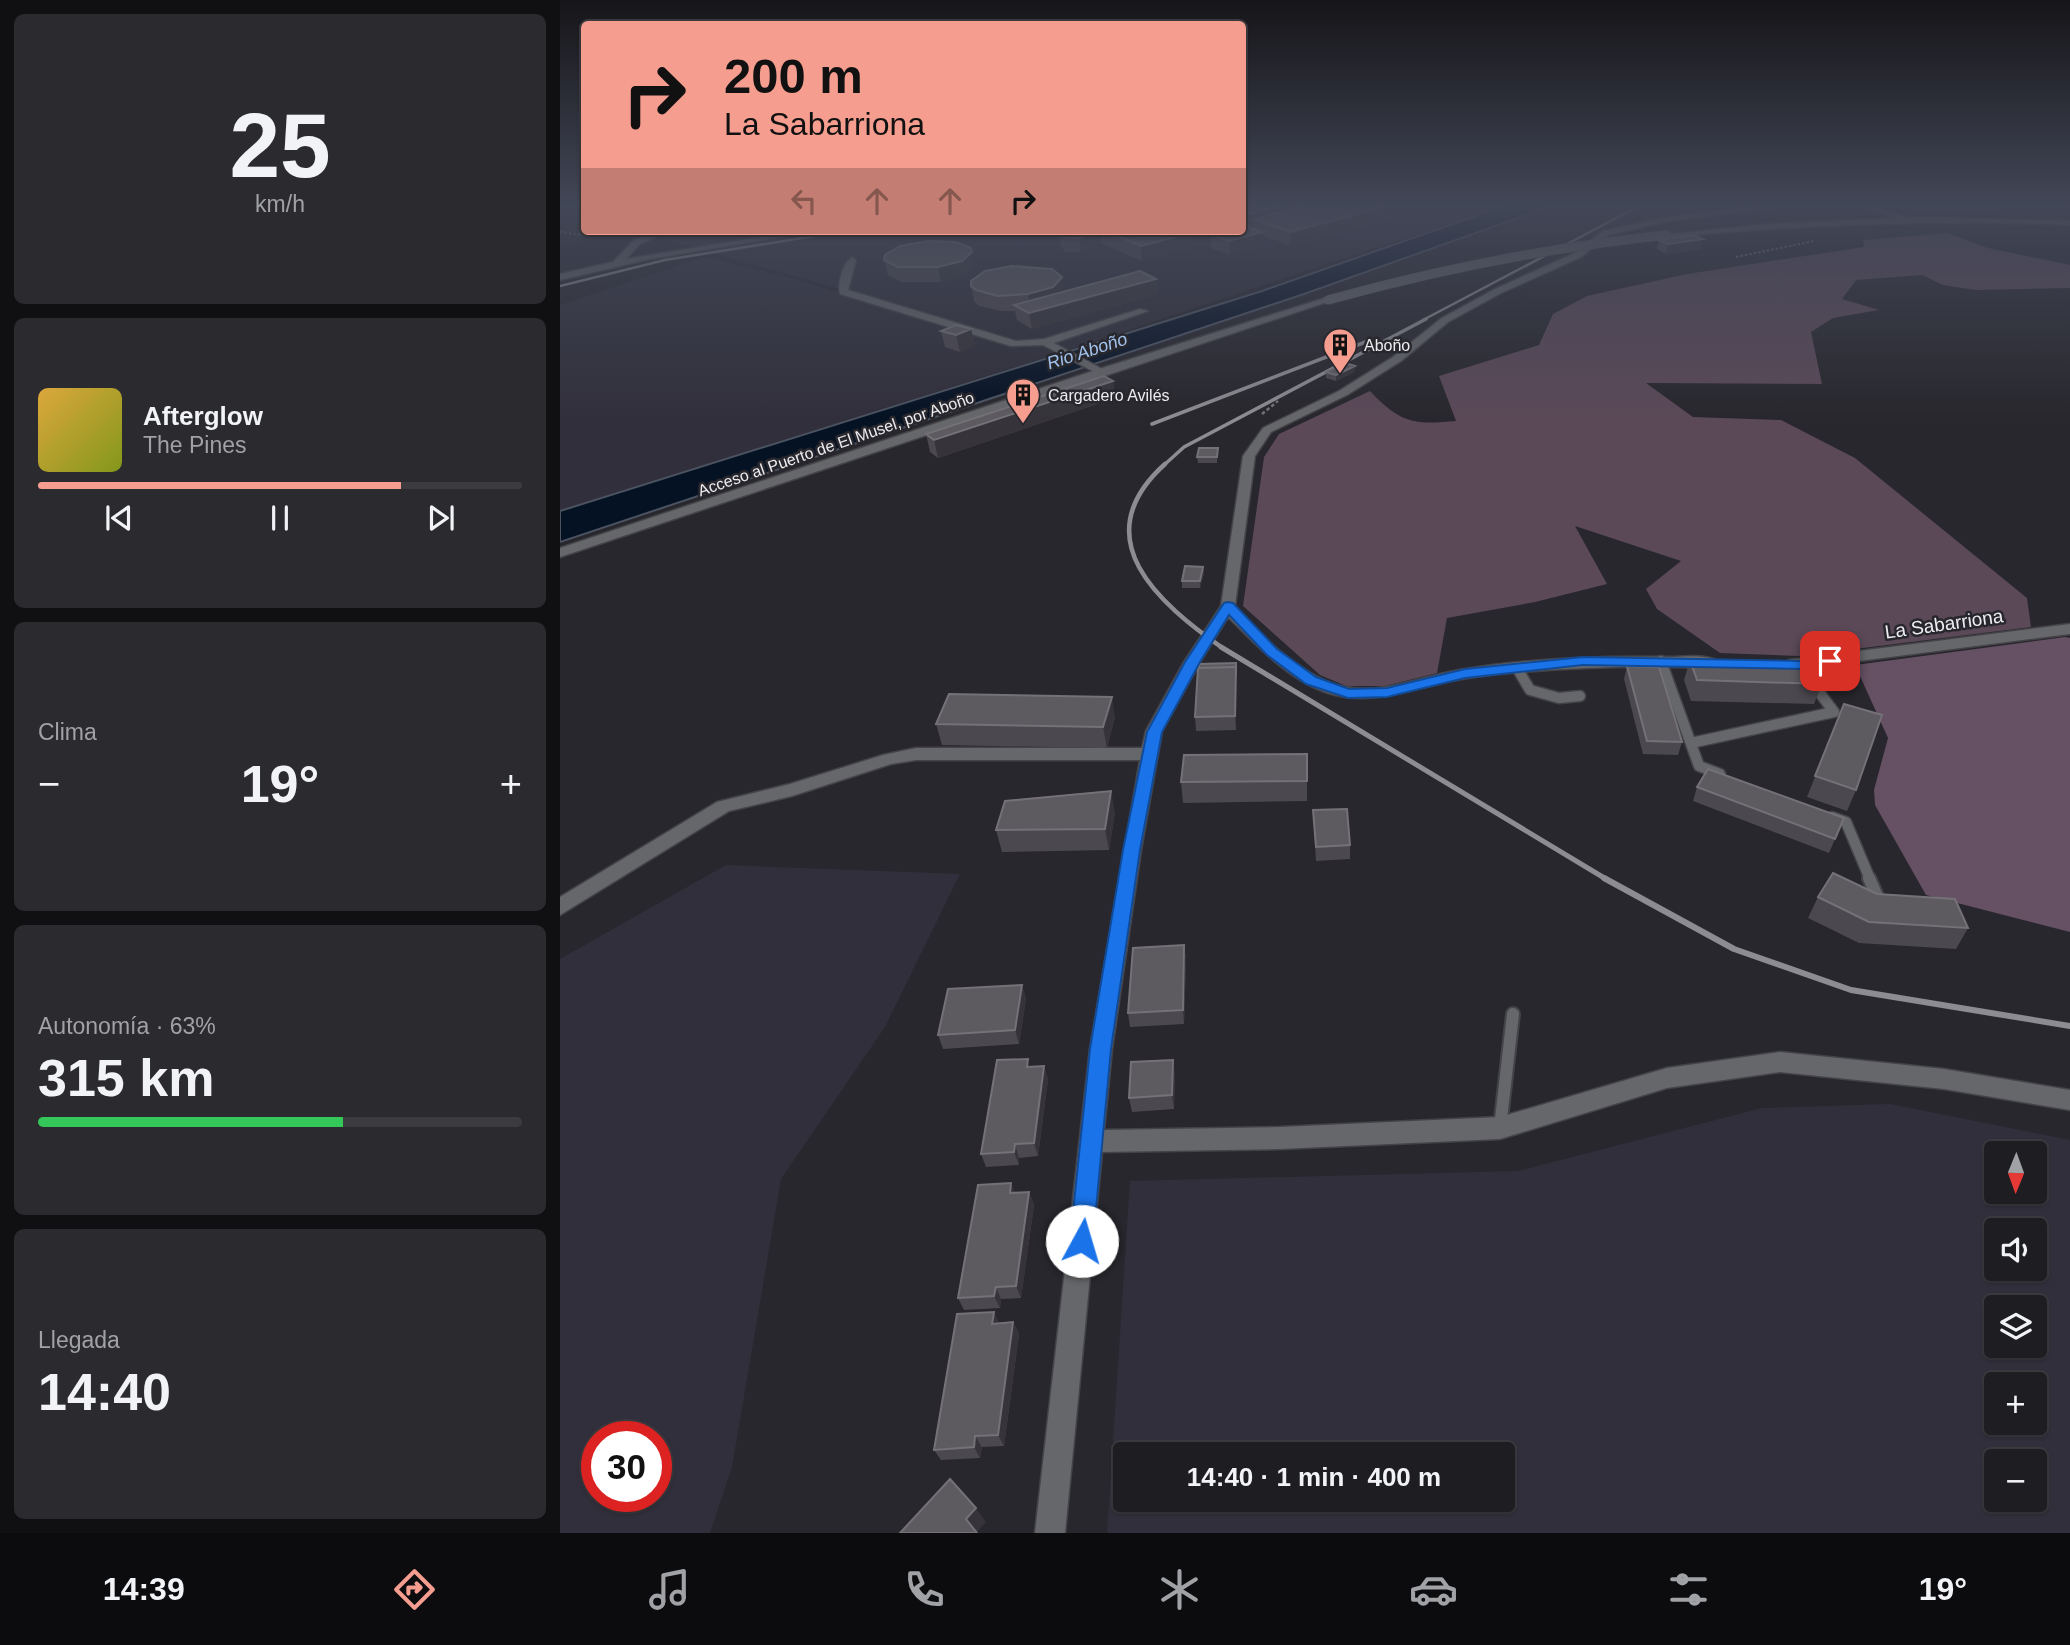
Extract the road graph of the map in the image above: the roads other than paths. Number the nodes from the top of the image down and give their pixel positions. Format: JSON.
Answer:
{"nodes":[{"id":1,"x":846,"y":276,"type":"edge"},
{"id":2,"x":1422,"y":276,"type":"edge"},
{"id":3,"x":1532,"y":276,"type":"edge"},
{"id":4,"x":1143,"y":312,"type":"dead end"},
{"id":5,"x":1045,"y":342,"type":"junction"},
{"id":6,"x":1096,"y":370,"type":"junction"},
{"id":7,"x":560,"y":553,"type":"edge"},
{"id":8,"x":1228,"y":606,"type":"junction"},
{"id":9,"x":2070,"y":629,"type":"edge"},
{"id":10,"x":1661,"y":660,"type":"junction"},
{"id":11,"x":1734,"y":663,"type":"edge"},
{"id":12,"x":1775,"y":664,"type":"edge"},
{"id":13,"x":1803,"y":665,"type":"junction"},
{"id":14,"x":1517,"y":668,"type":"junction"},
{"id":15,"x":1580,"y":696,"type":"dead end"},
{"id":16,"x":1691,"y":743,"type":"junction"},
{"id":17,"x":1150,"y":754,"type":"junction"},
{"id":18,"x":1736,"y":780,"type":"edge"},
{"id":19,"x":1821,"y":813,"type":"edge"},
{"id":20,"x":1879,"y":901,"type":"edge"},
{"id":21,"x":560,"y":907,"type":"edge"},
{"id":22,"x":1513,"y":1014,"type":"dead end"},
{"id":23,"x":2070,"y":1100,"type":"edge"},
{"id":24,"x":1500,"y":1128,"type":"junction"},
{"id":25,"x":1092,"y":1141,"type":"junction"},
{"id":26,"x":1050,"y":1533,"type":"edge"}],
"edges":[{"from":1,"to":5,"type":"street"},
{"from":2,"to":6,"type":"street","name":"Acceso al Puerto de El Musel, por Aboño","bridge":true},
{"from":3,"to":8,"type":"street"},
{"from":4,"to":5,"type":"street"},
{"from":5,"to":6,"type":"street"},
{"from":6,"to":7,"type":"street","name":"Acceso al Puerto de El Musel, por Aboño"},
{"from":8,"to":14,"type":"street"},
{"from":8,"to":17,"type":"street"},
{"from":9,"to":13,"type":"street","name":"La Sabarriona"},
{"from":10,"to":11,"type":"street"},
{"from":10,"to":14,"type":"street"},
{"from":10,"to":16,"type":"lane"},
{"from":12,"to":13,"type":"street","name":"La Sabarriona"},
{"from":13,"to":16,"type":"lane"},
{"from":14,"to":15,"type":"lane"},
{"from":16,"to":18,"type":"lane"},
{"from":17,"to":21,"type":"street"},
{"from":17,"to":25,"type":"street"},
{"from":19,"to":20,"type":"lane"},
{"from":22,"to":24,"type":"lane"},
{"from":23,"to":24,"type":"street"},
{"from":24,"to":25,"type":"street"},
{"from":25,"to":26,"type":"street"}]}
